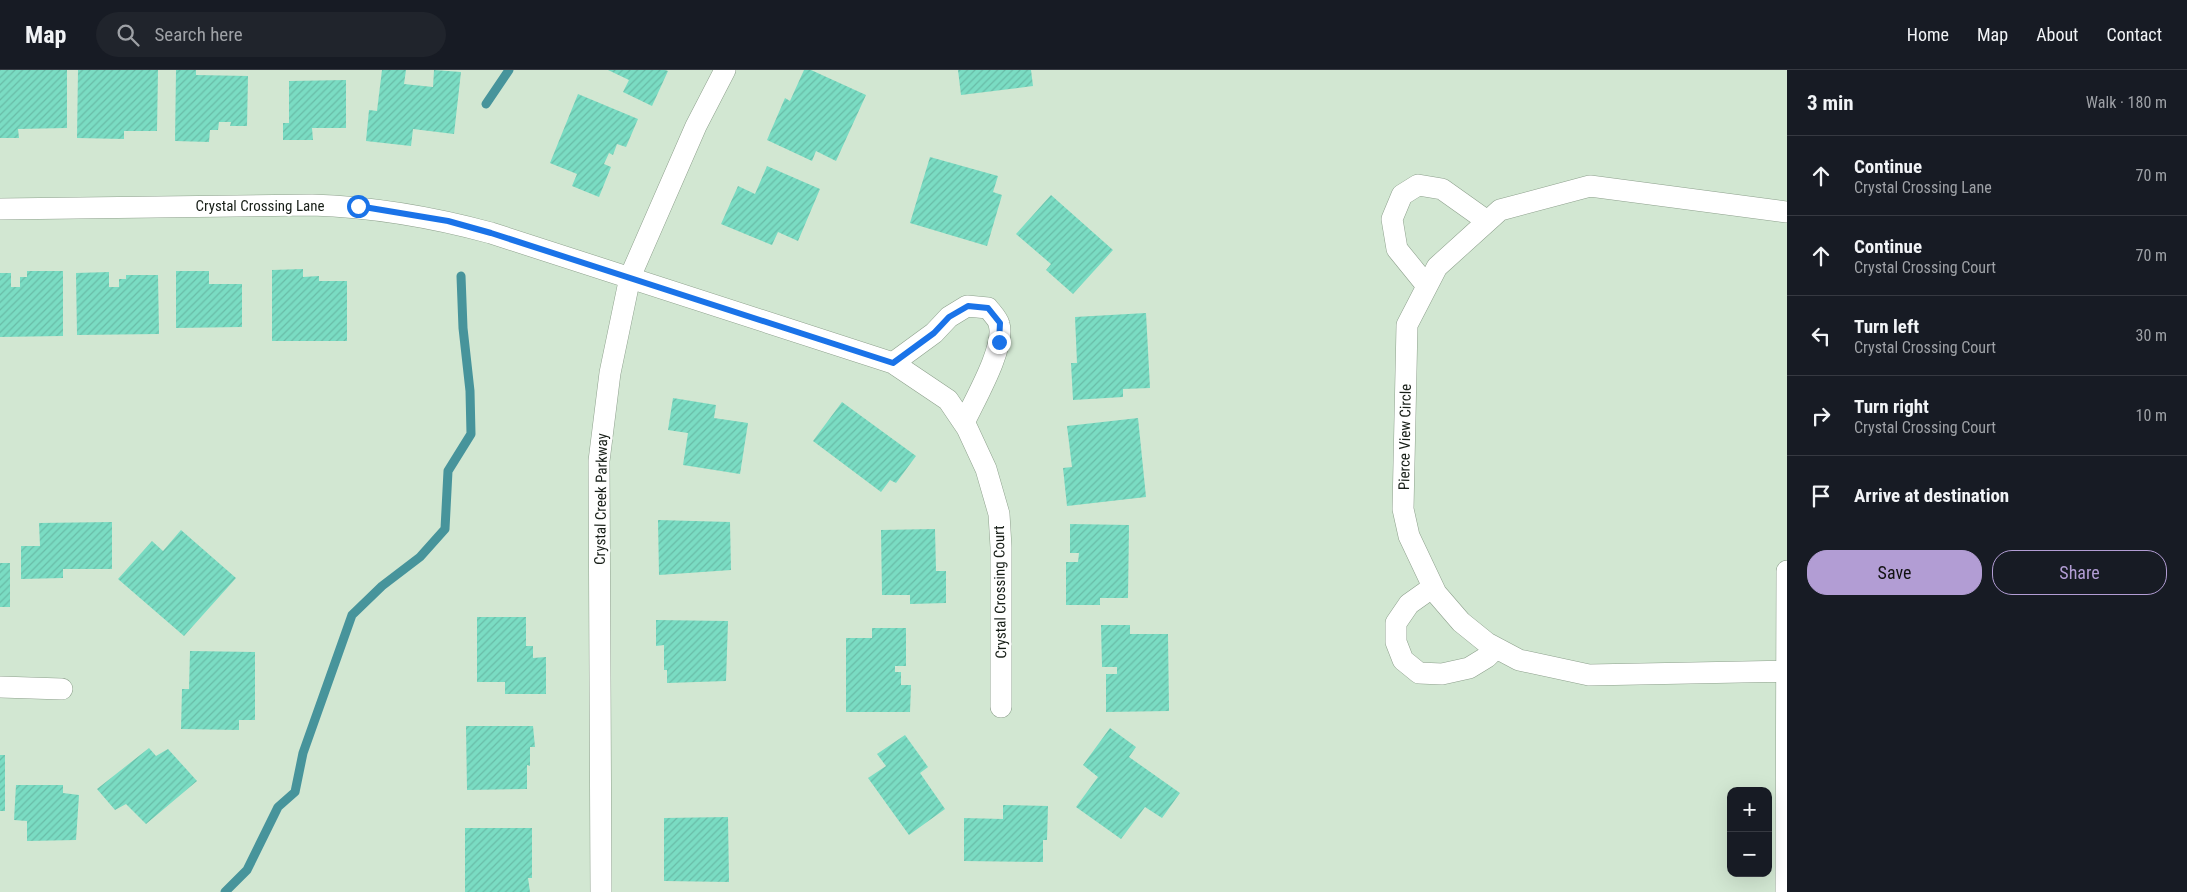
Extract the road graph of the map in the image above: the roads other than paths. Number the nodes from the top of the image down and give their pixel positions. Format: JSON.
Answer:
{"nodes":[{"id":1,"x":725,"y":70,"type":"edge"},
{"id":2,"x":0,"y":209,"type":"edge"},
{"id":3,"x":1787,"y":212,"type":"edge"},
{"id":4,"x":1488,"y":222,"type":"junction"},
{"id":5,"x":630,"y":277,"type":"junction"},
{"id":6,"x":1427,"y":286,"type":"junction"},
{"id":7,"x":893,"y":363,"type":"junction"},
{"id":8,"x":964,"y":423,"type":"junction"},
{"id":9,"x":1787,"y":571,"type":"edge"},
{"id":10,"x":1433,"y":587,"type":"junction"},
{"id":11,"x":1496,"y":648,"type":"junction"},
{"id":12,"x":1787,"y":671,"type":"edge"},
{"id":13,"x":0,"y":688,"type":"edge"},
{"id":14,"x":62,"y":689,"type":"dead end"},
{"id":15,"x":1000,"y":707,"type":"dead end"},
{"id":16,"x":601,"y":892,"type":"edge"},
{"id":17,"x":1786,"y":892,"type":"edge"}],
"edges":[{"from":1,"to":5,"type":"street","name":"Crystal Creek Parkway"},
{"from":2,"to":5,"type":"street","name":"Crystal Crossing Lane"},
{"from":3,"to":4,"type":"street","name":"Pierce View Circle"},
{"from":4,"to":6,"type":"street","name":"Pierce View Circle"},
{"from":4,"to":6,"type":"street"},
{"from":5,"to":7,"type":"street","name":"Crystal Crossing Court"},
{"from":5,"to":16,"type":"street","name":"Crystal Creek Parkway"},
{"from":6,"to":10,"type":"street","name":"Pierce View Circle"},
{"from":7,"to":8,"type":"street","name":"Crystal Crossing Court"},
{"from":7,"to":8,"type":"street"},
{"from":8,"to":15,"type":"street","name":"Crystal Crossing Court"},
{"from":9,"to":12,"type":"street"},
{"from":10,"to":11,"type":"street","name":"Pierce View Circle"},
{"from":10,"to":11,"type":"street"},
{"from":11,"to":12,"type":"street","name":"Pierce View Circle"},
{"from":12,"to":17,"type":"street"},
{"from":13,"to":14,"type":"street"}]}
